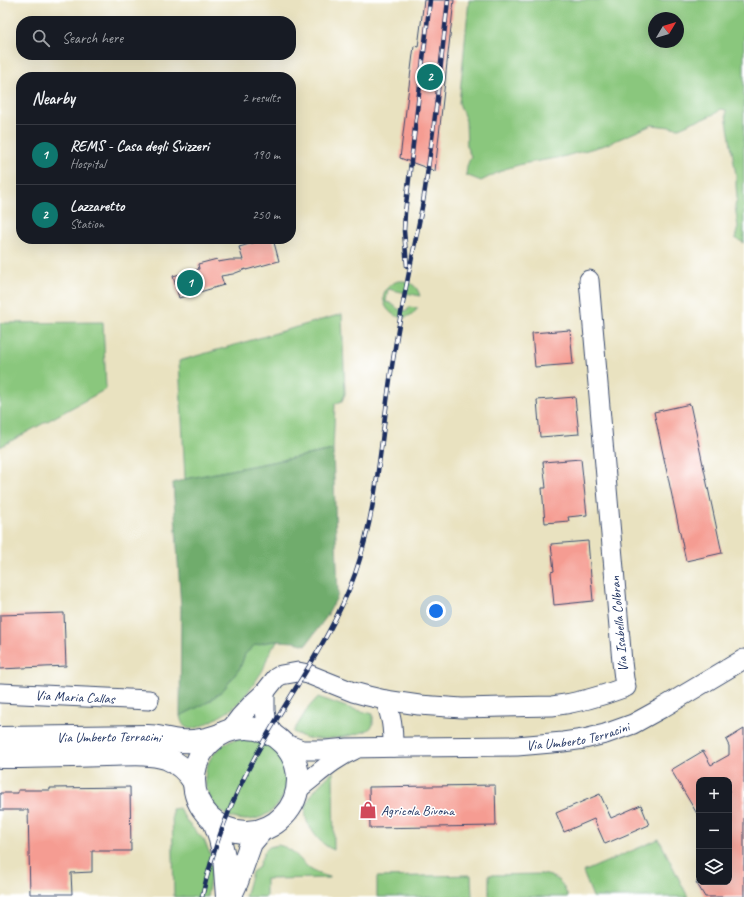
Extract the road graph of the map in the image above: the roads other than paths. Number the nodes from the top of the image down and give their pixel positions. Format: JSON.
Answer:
{"nodes":[{"id":1,"x":589,"y":280,"type":"dead end"},
{"id":2,"x":744,"y":660,"type":"edge"},
{"id":3,"x":265,"y":692,"type":"junction"},
{"id":4,"x":0,"y":693,"type":"edge"},
{"id":5,"x":149,"y":700,"type":"dead end"},
{"id":6,"x":385,"y":700,"type":"junction"},
{"id":7,"x":224,"y":733,"type":"junction"},
{"id":8,"x":0,"y":738,"type":"edge"},
{"id":9,"x":278,"y":739,"type":"junction"},
{"id":10,"x":359,"y":748,"type":"junction"},
{"id":11,"x":393,"y":748,"type":"junction"},
{"id":12,"x":0,"y":757,"type":"edge"},
{"id":13,"x":194,"y":782,"type":"junction"},
{"id":14,"x":298,"y":789,"type":"junction"},
{"id":15,"x":214,"y":820,"type":"junction"},
{"id":16,"x":262,"y":830,"type":"junction"},
{"id":17,"x":227,"y":897,"type":"edge"},
{"id":18,"x":230,"y":897,"type":"edge"}],
"edges":[{"from":1,"to":6,"type":"street","name":"Via Isabella Colbran"},
{"from":2,"to":11,"type":"street","name":"Via Umberto Terracini"},
{"from":3,"to":6,"type":"street","name":"Via Isabella Colbran"},
{"from":3,"to":7,"type":"street","name":"Via Isabella Colbran"},
{"from":3,"to":9,"type":"street"},
{"from":4,"to":5,"type":"street","name":"Via Maria Callas"},
{"from":6,"to":11,"type":"street"},
{"from":7,"to":8,"type":"main road","name":"Via Umberto Terracini"},
{"from":7,"to":9,"type":"main road"},
{"from":7,"to":13,"type":"main road"},
{"from":9,"to":10,"type":"street","name":"Via Umberto Terracini"},
{"from":9,"to":14,"type":"main road"},
{"from":10,"to":11,"type":"street","name":"Via Umberto Terracini"},
{"from":10,"to":14,"type":"street","name":"Via Umberto Terracini"},
{"from":12,"to":13,"type":"main road","name":"Via Umberto Terracini"},
{"from":13,"to":15,"type":"main road"},
{"from":14,"to":16,"type":"main road"},
{"from":15,"to":16,"type":"main road"},
{"from":15,"to":17,"type":"main road"},
{"from":16,"to":18,"type":"main road"}]}
